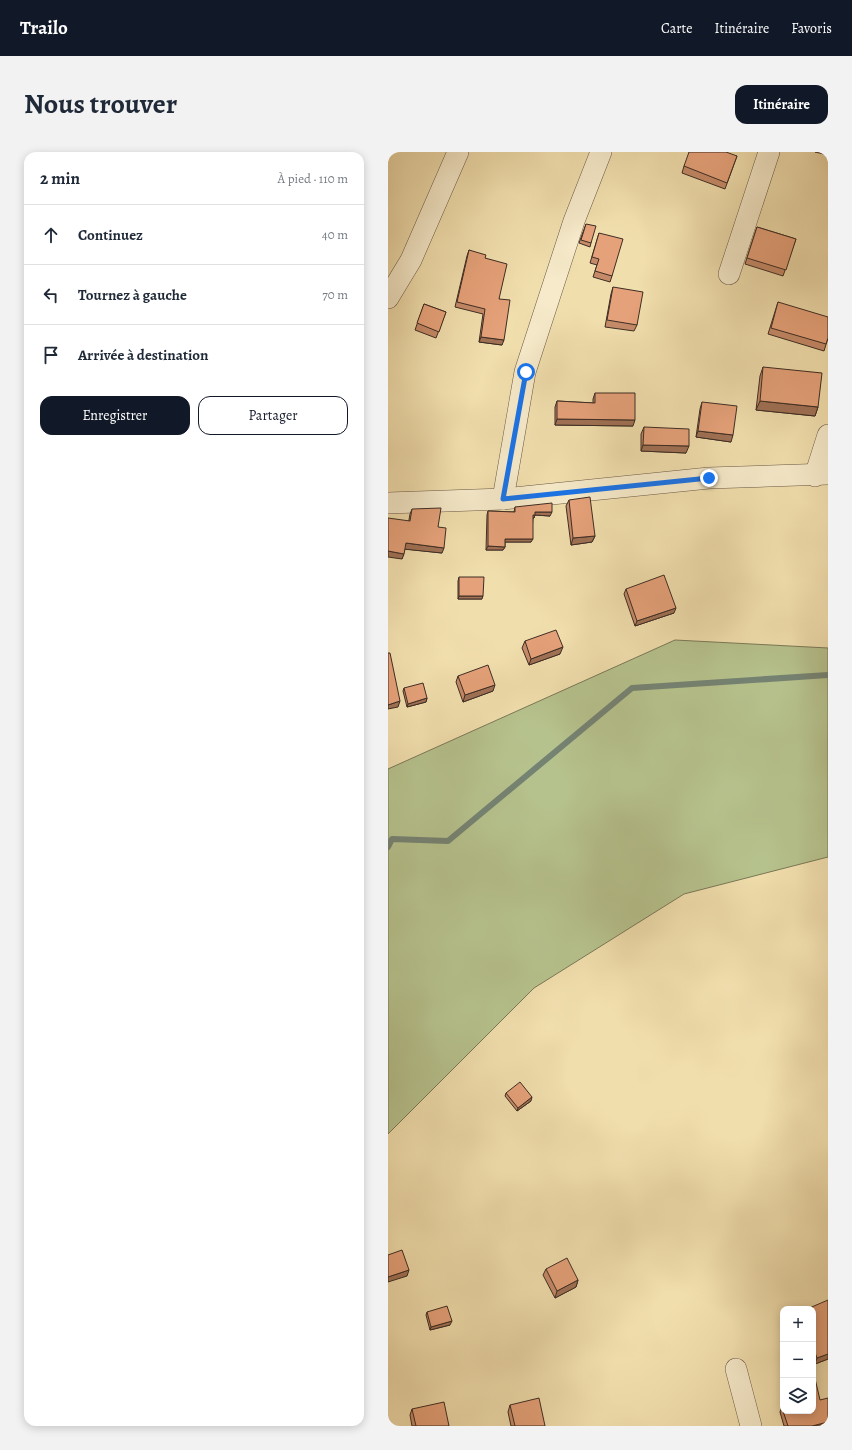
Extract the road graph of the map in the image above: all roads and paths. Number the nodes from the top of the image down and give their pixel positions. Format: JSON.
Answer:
{"nodes":[{"id":1,"x":458,"y":152,"type":"edge"},
{"id":2,"x":601,"y":152,"type":"edge"},
{"id":3,"x":769,"y":152,"type":"edge"},
{"id":4,"x":729,"y":274,"type":"dead end"},
{"id":5,"x":388,"y":298,"type":"edge"},
{"id":6,"x":828,"y":435,"type":"edge"},
{"id":7,"x":822,"y":475,"type":"edge"},
{"id":8,"x":503,"y":499,"type":"junction"},
{"id":9,"x":388,"y":503,"type":"edge"},
{"id":10,"x":736,"y":1369,"type":"dead end"},
{"id":11,"x":751,"y":1426,"type":"edge"}],
"edges":[{"from":1,"to":5,"type":"street"},
{"from":2,"to":8,"type":"street"},
{"from":3,"to":4,"type":"street"},
{"from":6,"to":7,"type":"street"},
{"from":7,"to":8,"type":"street"},
{"from":8,"to":9,"type":"street"},
{"from":10,"to":11,"type":"street"}]}
